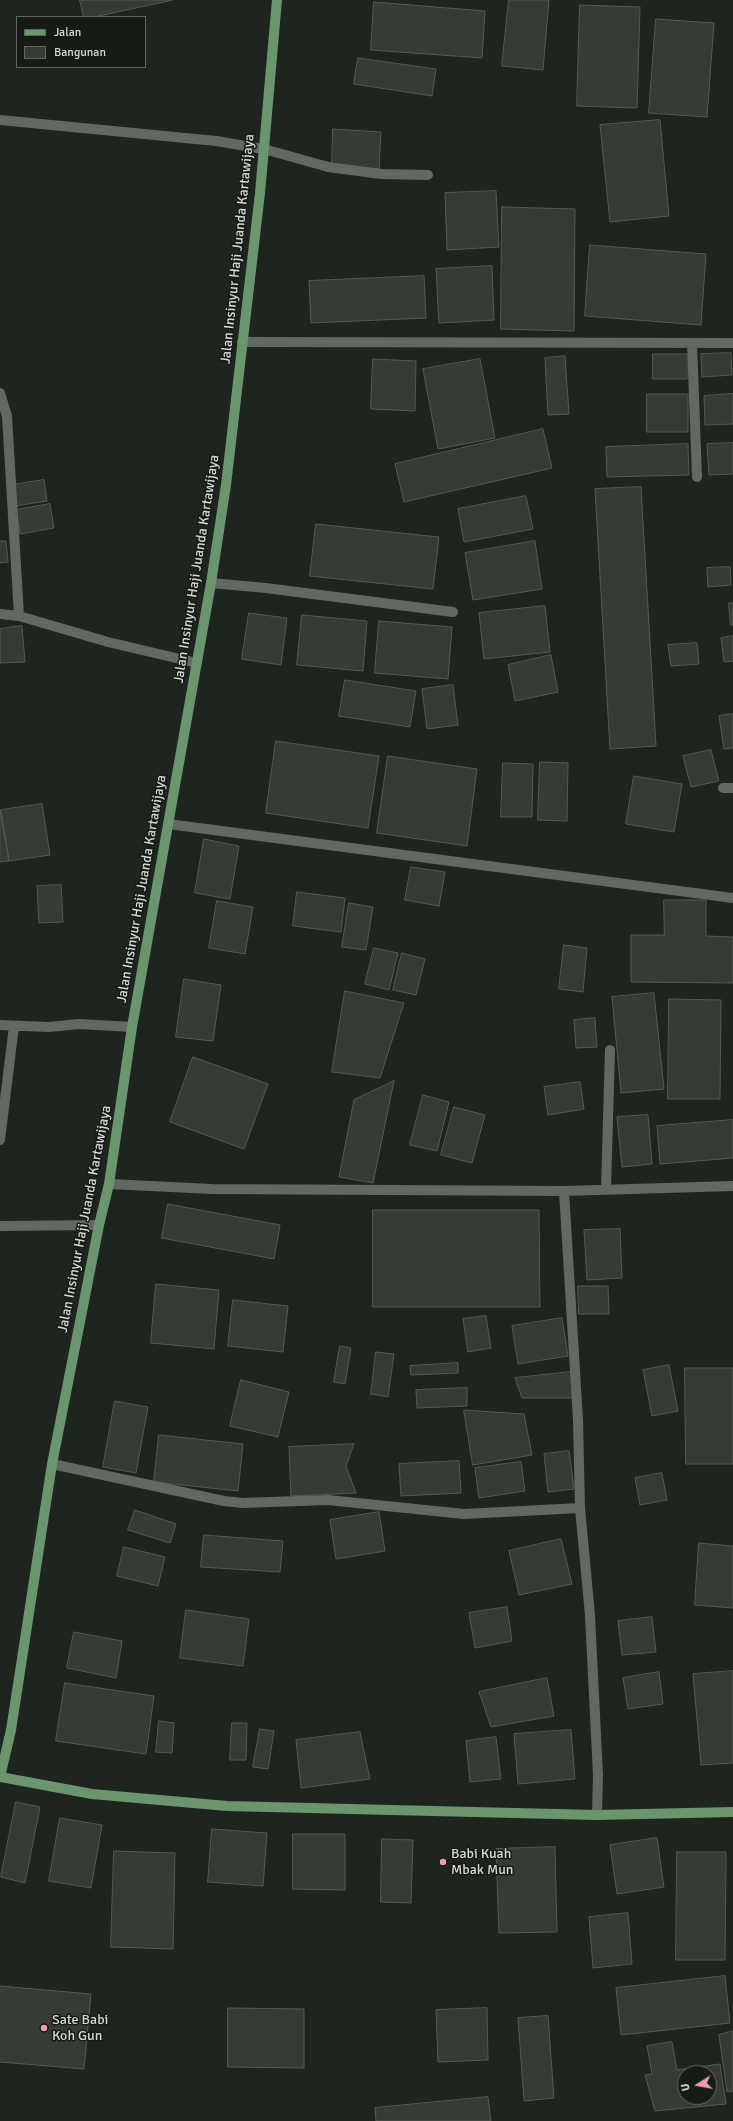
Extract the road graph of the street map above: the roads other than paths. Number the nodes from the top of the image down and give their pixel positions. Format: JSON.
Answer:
{"nodes":[{"id":1,"x":277,"y":0,"type":"edge"},
{"id":2,"x":0,"y":120,"type":"edge"},
{"id":3,"x":264,"y":149,"type":"junction"},
{"id":4,"x":428,"y":175,"type":"dead end"},
{"id":5,"x":242,"y":342,"type":"junction"},
{"id":6,"x":692,"y":343,"type":"junction"},
{"id":7,"x":733,"y":343,"type":"edge"},
{"id":8,"x":0,"y":393,"type":"edge"},
{"id":9,"x":696,"y":477,"type":"dead end"},
{"id":10,"x":211,"y":583,"type":"junction"},
{"id":11,"x":453,"y":612,"type":"dead end"},
{"id":12,"x":0,"y":614,"type":"edge"},
{"id":13,"x":19,"y":616,"type":"junction"},
{"id":14,"x":197,"y":663,"type":"junction"},
{"id":15,"x":168,"y":824,"type":"junction"},
{"id":16,"x":733,"y":898,"type":"edge"},
{"id":17,"x":0,"y":1025,"type":"edge"},
{"id":18,"x":14,"y":1026,"type":"junction"},
{"id":19,"x":132,"y":1027,"type":"junction"},
{"id":20,"x":610,"y":1050,"type":"dead end"},
{"id":21,"x":0,"y":1140,"type":"edge"},
{"id":22,"x":109,"y":1184,"type":"junction"},
{"id":23,"x":733,"y":1186,"type":"edge"},
{"id":24,"x":606,"y":1189,"type":"junction"},
{"id":25,"x":564,"y":1191,"type":"junction"},
{"id":26,"x":99,"y":1225,"type":"junction"},
{"id":27,"x":3,"y":1226,"type":"edge"},
{"id":28,"x":52,"y":1464,"type":"junction"},
{"id":29,"x":580,"y":1508,"type":"junction"},
{"id":30,"x":0,"y":1777,"type":"edge"},
{"id":31,"x":733,"y":1812,"type":"edge"},
{"id":32,"x":597,"y":1815,"type":"junction"}],
"edges":[{"from":1,"to":3,"type":"main road","name":"Jalan Insinyur Haji Juanda Kartawijaya"},
{"from":2,"to":3,"type":"street"},
{"from":3,"to":4,"type":"street"},
{"from":3,"to":5,"type":"main road","name":"Jalan Insinyur Haji Juanda Kartawijaya"},
{"from":5,"to":6,"type":"street"},
{"from":5,"to":10,"type":"main road","name":"Jalan Insinyur Haji Juanda Kartawijaya"},
{"from":6,"to":7,"type":"street"},
{"from":6,"to":9,"type":"street"},
{"from":8,"to":13,"type":"street"},
{"from":10,"to":11,"type":"street"},
{"from":10,"to":14,"type":"main road","name":"Jalan Insinyur Haji Juanda Kartawijaya"},
{"from":12,"to":13,"type":"street"},
{"from":13,"to":14,"type":"street"},
{"from":14,"to":15,"type":"main road","name":"Jalan Insinyur Haji Juanda Kartawijaya"},
{"from":15,"to":16,"type":"street"},
{"from":15,"to":19,"type":"main road","name":"Jalan Insinyur Haji Juanda Kartawijaya"},
{"from":17,"to":18,"type":"street"},
{"from":18,"to":19,"type":"street"},
{"from":18,"to":21,"type":"street"},
{"from":19,"to":22,"type":"main road","name":"Jalan Insinyur Haji Juanda Kartawijaya"},
{"from":20,"to":24,"type":"street"},
{"from":22,"to":25,"type":"street"},
{"from":22,"to":26,"type":"main road","name":"Jalan Insinyur Haji Juanda Kartawijaya"},
{"from":23,"to":24,"type":"street"},
{"from":24,"to":25,"type":"street"},
{"from":25,"to":29,"type":"street"},
{"from":26,"to":27,"type":"street"},
{"from":26,"to":28,"type":"main road","name":"Jalan Insinyur Haji Juanda Kartawijaya"},
{"from":28,"to":29,"type":"street"},
{"from":28,"to":30,"type":"main road","name":"Jalan Insinyur Haji Juanda Kartawijaya"},
{"from":29,"to":32,"type":"street"},
{"from":30,"to":32,"type":"main road"},
{"from":31,"to":32,"type":"main road"}]}
